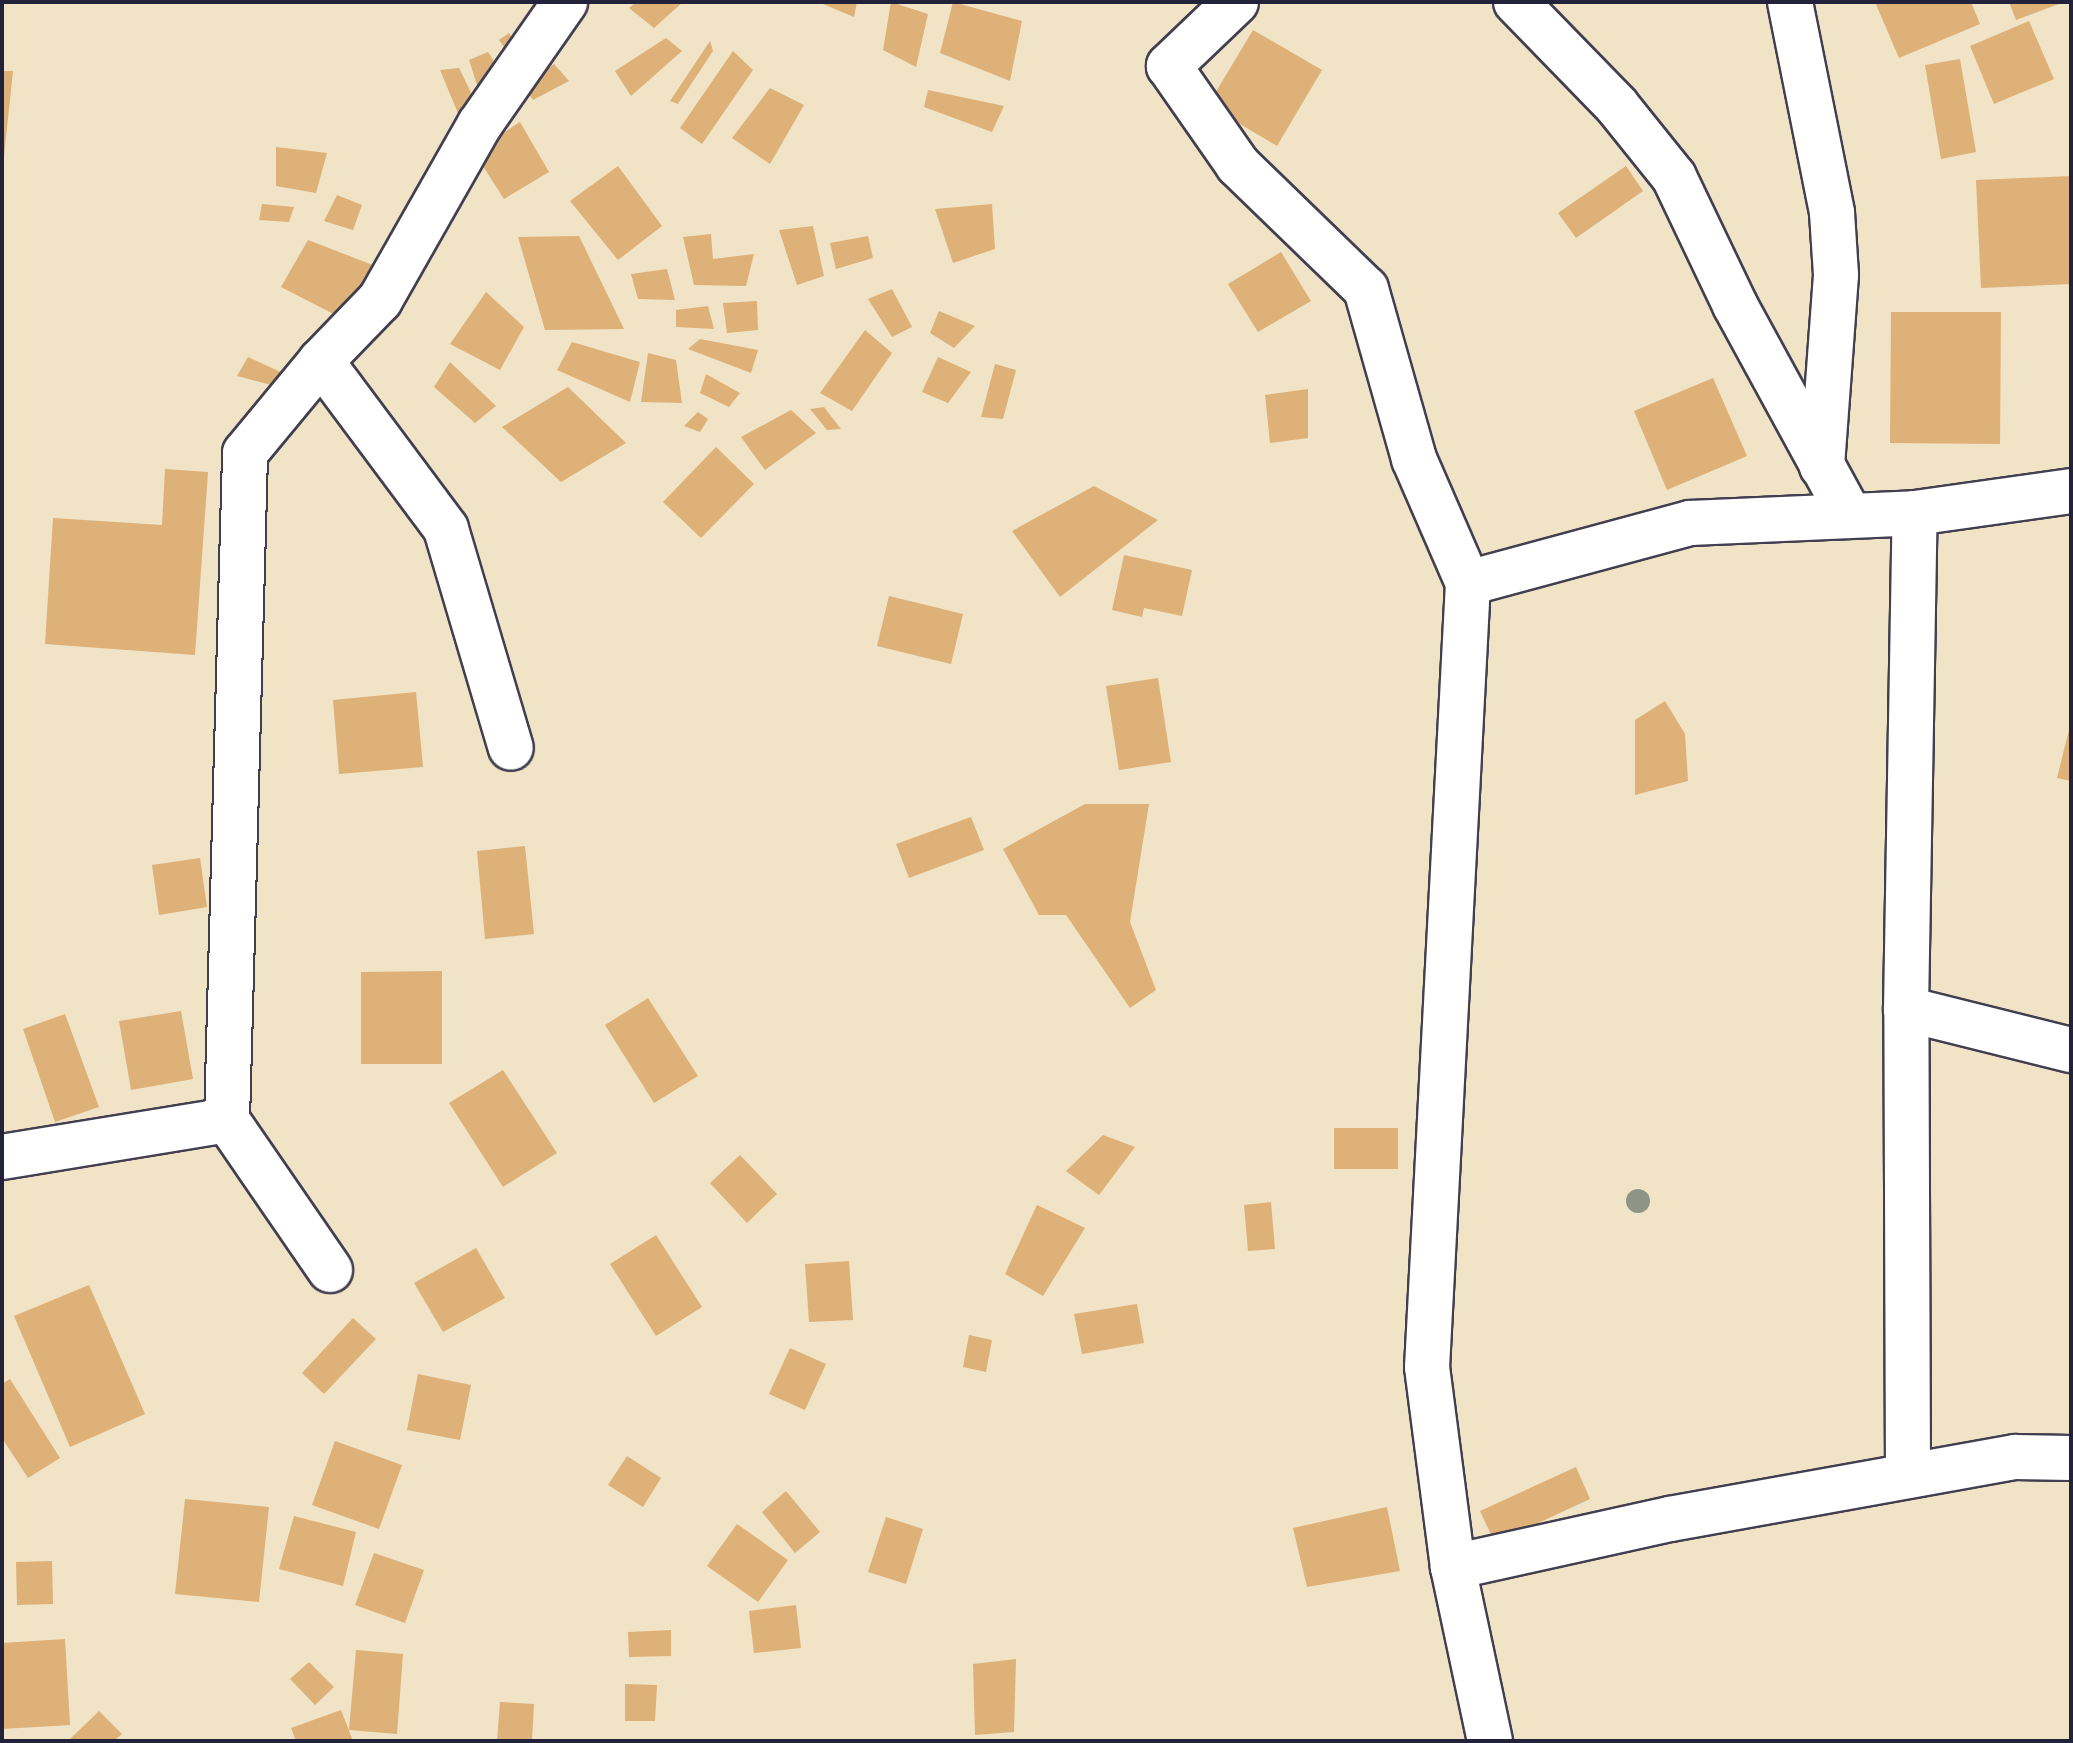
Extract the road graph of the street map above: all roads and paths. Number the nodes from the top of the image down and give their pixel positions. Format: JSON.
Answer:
{"nodes":[{"id":1,"x":565,"y":2,"type":"edge"},
{"id":2,"x":1236,"y":2,"type":"edge"},
{"id":3,"x":1516,"y":2,"type":"edge"},
{"id":4,"x":1790,"y":2,"type":"edge"},
{"id":5,"x":321,"y":361,"type":"junction"},
{"id":6,"x":1822,"y":466,"type":"junction"},
{"id":7,"x":2071,"y":491,"type":"edge"},
{"id":8,"x":1915,"y":513,"type":"junction"},
{"id":9,"x":1850,"y":516,"type":"junction"},
{"id":10,"x":1468,"y":583,"type":"junction"},
{"id":11,"x":511,"y":748,"type":"dead end"},
{"id":12,"x":1906,"y":1009,"type":"junction"},
{"id":13,"x":2071,"y":1050,"type":"edge"},
{"id":14,"x":227,"y":1120,"type":"junction"},
{"id":15,"x":2,"y":1157,"type":"edge"},
{"id":16,"x":330,"y":1270,"type":"dead end"},
{"id":17,"x":2071,"y":1458,"type":"edge"},
{"id":18,"x":1908,"y":1476,"type":"junction"},
{"id":19,"x":1453,"y":1567,"type":"junction"},
{"id":20,"x":1490,"y":1741,"type":"edge"}],
"edges":[{"from":1,"to":5,"type":"street"},
{"from":2,"to":10,"type":"street"},
{"from":3,"to":6,"type":"street"},
{"from":4,"to":6,"type":"street"},
{"from":5,"to":11,"type":"street"},
{"from":5,"to":14,"type":"street"},
{"from":6,"to":9,"type":"street"},
{"from":7,"to":8,"type":"street"},
{"from":8,"to":9,"type":"street"},
{"from":8,"to":12,"type":"street"},
{"from":9,"to":10,"type":"street"},
{"from":10,"to":19,"type":"street"},
{"from":12,"to":13,"type":"street"},
{"from":12,"to":18,"type":"street"},
{"from":14,"to":15,"type":"street"},
{"from":14,"to":16,"type":"street"},
{"from":17,"to":18,"type":"street"},
{"from":18,"to":19,"type":"street"},
{"from":19,"to":20,"type":"street"}]}
